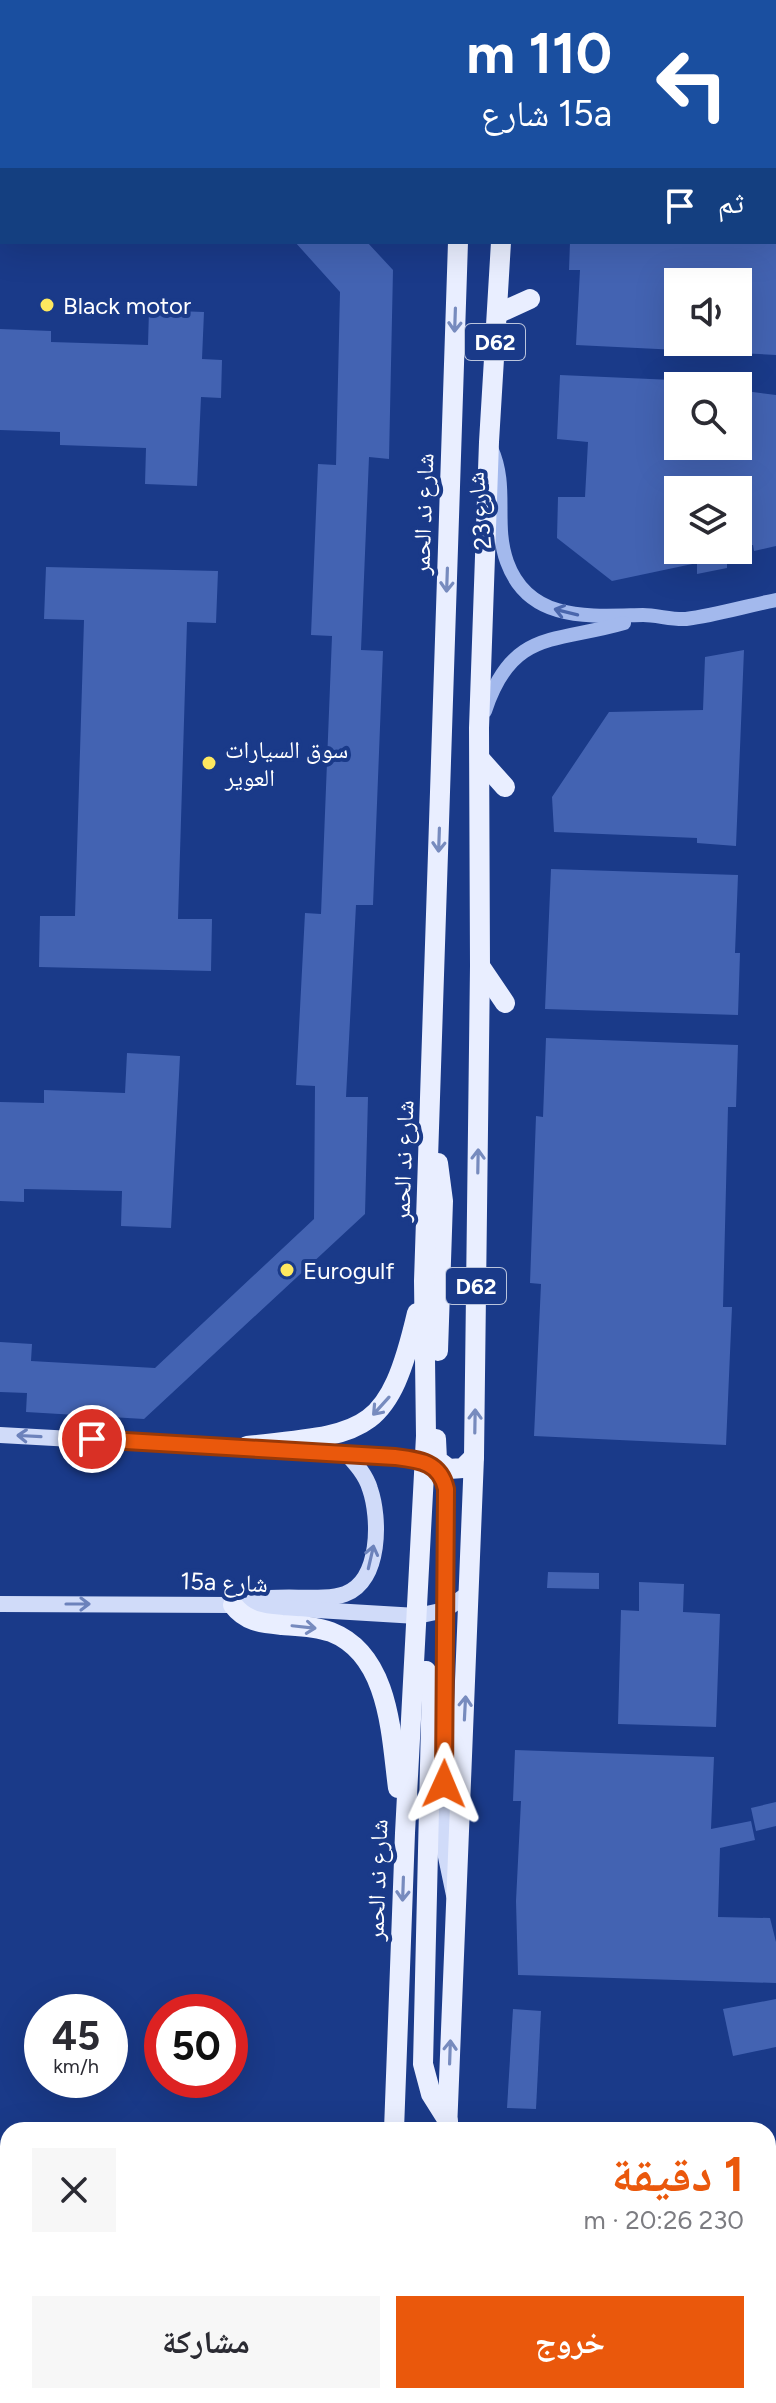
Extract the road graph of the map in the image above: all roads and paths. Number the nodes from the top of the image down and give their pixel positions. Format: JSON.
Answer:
{"nodes":[{"id":1,"x":457,"y":244,"type":"edge"},
{"id":2,"x":501,"y":244,"type":"edge"},
{"id":3,"x":530,"y":299,"type":"dead end"},
{"id":4,"x":497,"y":314,"type":"junction"},
{"id":5,"x":489,"y":442,"type":"junction"},
{"id":6,"x":776,"y":600,"type":"edge"},
{"id":7,"x":643,"y":615,"type":"junction"},
{"id":8,"x":479,"y":728,"type":"junction"},
{"id":9,"x":480,"y":759,"type":"junction"},
{"id":10,"x":505,"y":787,"type":"dead end"},
{"id":11,"x":480,"y":966,"type":"junction"},
{"id":12,"x":505,"y":1003,"type":"dead end"},
{"id":13,"x":430,"y":1136,"type":"junction"},
{"id":14,"x":424,"y":1281,"type":"junction"},
{"id":15,"x":0,"y":1435,"type":"edge"},
{"id":16,"x":247,"y":1446,"type":"junction"},
{"id":17,"x":346,"y":1453,"type":"junction"},
{"id":18,"x":474,"y":1457,"type":"junction"},
{"id":19,"x":425,"y":1461,"type":"junction"},
{"id":20,"x":469,"y":1593,"type":"junction"},
{"id":21,"x":0,"y":1604,"type":"edge"},
{"id":22,"x":233,"y":1605,"type":"junction"},
{"id":23,"x":445,"y":1610,"type":"junction"},
{"id":24,"x":417,"y":1616,"type":"junction"},
{"id":25,"x":414,"y":1672,"type":"junction"},
{"id":26,"x":405,"y":1833,"type":"junction"},
{"id":27,"x":456,"y":1900,"type":"junction"},
{"id":28,"x":394,"y":2122,"type":"edge"},
{"id":29,"x":445,"y":2122,"type":"edge"},
{"id":30,"x":447,"y":2122,"type":"edge"}],
"edges":[{"from":1,"to":13,"type":"main road","name":"شارع ند الحمر","number":"D62","one_way":true},
{"from":2,"to":4,"type":"main road","number":"D62"},
{"from":3,"to":4,"type":"main road"},
{"from":4,"to":5,"type":"main road","number":"D62"},
{"from":7,"to":5,"type":"street","name":"شارع 23","one_way":true},
{"from":5,"to":8,"type":"main road","number":"D62"},
{"from":6,"to":7,"type":"street","name":"شارع 23"},
{"from":7,"to":8,"type":"street","name":"شارع 23"},
{"from":8,"to":9,"type":"main road","number":"D62"},
{"from":9,"to":10,"type":"main road"},
{"from":9,"to":11,"type":"main road","number":"D62"},
{"from":11,"to":12,"type":"main road"},
{"from":18,"to":11,"type":"main road","number":"D62","one_way":true},
{"from":13,"to":14,"type":"main road","name":"شارع ند الحمر","number":"D62"},
{"from":13,"to":18,"type":"main road"},
{"from":14,"to":16,"type":"main road","one_way":true},
{"from":14,"to":19,"type":"main road","name":"شارع ند الحمر","number":"D62"},
{"from":16,"to":15,"type":"main road","one_way":true},
{"from":16,"to":17,"type":"main road"},
{"from":17,"to":19,"type":"main road"},
{"from":22,"to":17,"type":"main road","one_way":true},
{"from":18,"to":20,"type":"main road","number":"D62"},
{"from":19,"to":23,"type":"main road"},
{"from":19,"to":24,"type":"main road","name":"شارع ند الحمر","number":"D62"},
{"from":20,"to":23,"type":"main road","name":"15a شارع"},
{"from":27,"to":20,"type":"main road","number":"D62","one_way":true},
{"from":21,"to":22,"type":"main road","name":"15a شارع","one_way":true},
{"from":22,"to":24,"type":"main road","name":"15a شارع"},
{"from":22,"to":26,"type":"main road","one_way":true},
{"from":23,"to":24,"type":"main road","name":"15a شارع"},
{"from":23,"to":27,"type":"main road"},
{"from":24,"to":25,"type":"main road","name":"شارع ند الحمر","number":"D62"},
{"from":25,"to":26,"type":"main road","name":"شارع ند الحمر","number":"D62"},
{"from":25,"to":29,"type":"main road"},
{"from":26,"to":28,"type":"main road","name":"شارع ند الحمر","number":"D62","one_way":true},
{"from":30,"to":27,"type":"main road","number":"D62","one_way":true}]}
